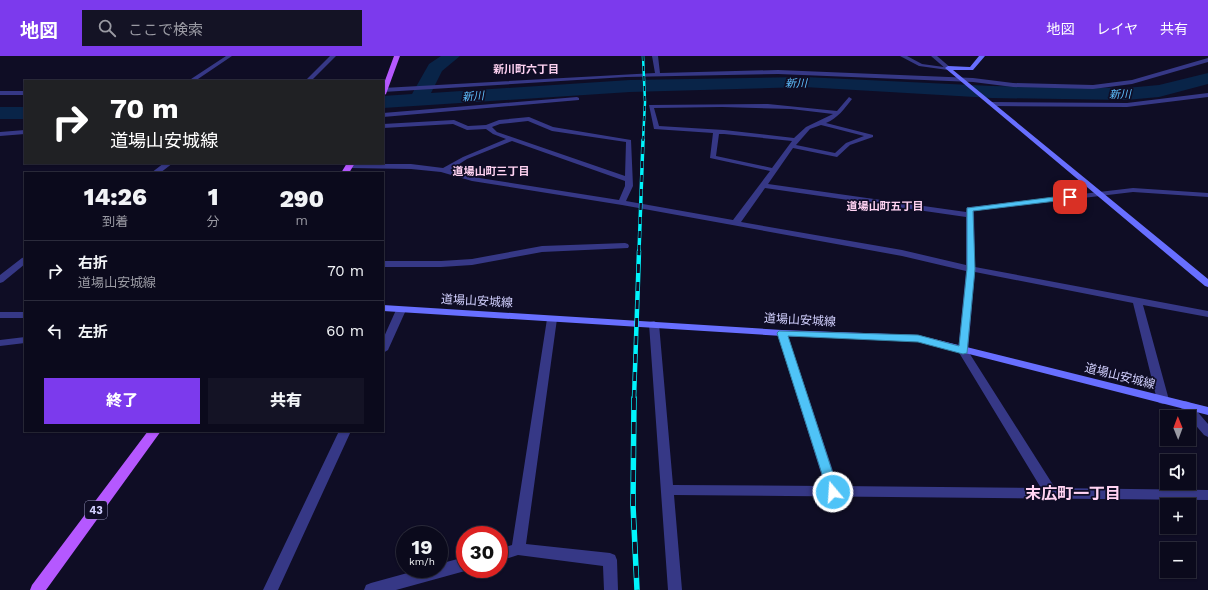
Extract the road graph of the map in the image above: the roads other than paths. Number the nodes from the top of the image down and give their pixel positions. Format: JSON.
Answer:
{"nodes":[{"id":1,"x":229,"y":56,"type":"edge"},
{"id":2,"x":333,"y":56,"type":"edge"},
{"id":3,"x":397,"y":56,"type":"edge"},
{"id":4,"x":655,"y":56,"type":"edge"},
{"id":5,"x":903,"y":56,"type":"edge"},
{"id":6,"x":934,"y":56,"type":"edge"},
{"id":7,"x":982,"y":56,"type":"edge"},
{"id":8,"x":1208,"y":60,"type":"edge"},
{"id":9,"x":948,"y":68,"type":"junction"},
{"id":10,"x":658,"y":74,"type":"junction"},
{"id":11,"x":193,"y":80,"type":"edge"},
{"id":12,"x":309,"y":80,"type":"edge"},
{"id":13,"x":964,"y":81,"type":"junction"},
{"id":14,"x":384,"y":89,"type":"edge"},
{"id":15,"x":384,"y":92,"type":"edge"},
{"id":16,"x":0,"y":93,"type":"edge"},
{"id":17,"x":24,"y":93,"type":"edge"},
{"id":18,"x":1208,"y":95,"type":"edge"},
{"id":19,"x":577,"y":99,"type":"dead end"},
{"id":20,"x":849,"y":99,"type":"dead end"},
{"id":21,"x":990,"y":103,"type":"junction"},
{"id":22,"x":838,"y":113,"type":"junction"},
{"id":23,"x":384,"y":115,"type":"edge"},
{"id":24,"x":820,"y":123,"type":"junction"},
{"id":25,"x":384,"y":126,"type":"edge"},
{"id":26,"x":487,"y":127,"type":"junction"},
{"id":27,"x":21,"y":132,"type":"edge"},
{"id":28,"x":716,"y":132,"type":"junction"},
{"id":29,"x":0,"y":134,"type":"edge"},
{"id":30,"x":512,"y":139,"type":"junction"},
{"id":31,"x":0,"y":141,"type":"edge"},
{"id":32,"x":794,"y":143,"type":"junction"},
{"id":33,"x":168,"y":164,"type":"edge"},
{"id":34,"x":351,"y":164,"type":"edge"},
{"id":35,"x":445,"y":170,"type":"junction"},
{"id":36,"x":774,"y":170,"type":"junction"},
{"id":37,"x":156,"y":172,"type":"edge"},
{"id":38,"x":629,"y":180,"type":"junction"},
{"id":39,"x":763,"y":185,"type":"junction"},
{"id":40,"x":1099,"y":194,"type":"junction"},
{"id":41,"x":1208,"y":195,"type":"edge"},
{"id":42,"x":622,"y":203,"type":"junction"},
{"id":43,"x":970,"y":215,"type":"junction"},
{"id":44,"x":735,"y":224,"type":"junction"},
{"id":45,"x":625,"y":246,"type":"dead end"},
{"id":46,"x":24,"y":261,"type":"edge"},
{"id":47,"x":384,"y":264,"type":"edge"},
{"id":48,"x":971,"y":269,"type":"junction"},
{"id":49,"x":0,"y":279,"type":"edge"},
{"id":50,"x":1208,"y":284,"type":"edge"},
{"id":51,"x":1137,"y":300,"type":"junction"},
{"id":52,"x":384,"y":308,"type":"edge"},
{"id":53,"x":401,"y":310,"type":"junction"},
{"id":54,"x":1208,"y":314,"type":"edge"},
{"id":55,"x":0,"y":315,"type":"edge"},
{"id":56,"x":24,"y":315,"type":"edge"},
{"id":57,"x":552,"y":319,"type":"junction"},
{"id":58,"x":654,"y":324,"type":"junction"},
{"id":59,"x":782,"y":333,"type":"junction"},
{"id":60,"x":24,"y":340,"type":"edge"},
{"id":61,"x":0,"y":343,"type":"edge"},
{"id":62,"x":384,"y":348,"type":"edge"},
{"id":63,"x":963,"y":351,"type":"junction"},
{"id":64,"x":1163,"y":400,"type":"junction"},
{"id":65,"x":1185,"y":405,"type":"junction"},
{"id":66,"x":1208,"y":411,"type":"edge"},
{"id":67,"x":154,"y":432,"type":"edge"},
{"id":68,"x":345,"y":432,"type":"edge"},
{"id":69,"x":1208,"y":432,"type":"edge"},
{"id":70,"x":666,"y":490,"type":"junction"},
{"id":71,"x":833,"y":492,"type":"junction"},
{"id":72,"x":1052,"y":494,"type":"junction"},
{"id":73,"x":1208,"y":495,"type":"edge"},
{"id":74,"x":518,"y":550,"type":"junction"},
{"id":75,"x":508,"y":553,"type":"edge"},
{"id":76,"x":456,"y":566,"type":"edge"},
{"id":77,"x":37,"y":590,"type":"edge"},
{"id":78,"x":270,"y":590,"type":"edge"},
{"id":79,"x":371,"y":590,"type":"edge"},
{"id":80,"x":611,"y":590,"type":"edge"},
{"id":81,"x":674,"y":590,"type":"edge"}],
"edges":[{"from":1,"to":11,"type":"street"},
{"from":2,"to":12,"type":"street"},
{"from":3,"to":14,"type":"main road"},
{"from":4,"to":10,"type":"street"},
{"from":5,"to":9,"type":"street"},
{"from":6,"to":9,"type":"street"},
{"from":7,"to":9,"type":"main road"},
{"from":8,"to":13,"type":"street"},
{"from":9,"to":13,"type":"main road"},
{"from":10,"to":13,"type":"street"},
{"from":10,"to":15,"type":"street"},
{"from":13,"to":21,"type":"main road"},
{"from":16,"to":17,"type":"street"},
{"from":18,"to":21,"type":"street"},
{"from":19,"to":23,"type":"street"},
{"from":20,"to":22,"type":"street"},
{"from":21,"to":40,"type":"main road"},
{"from":22,"to":24,"type":"street"},
{"from":22,"to":28,"type":"street"},
{"from":24,"to":32,"type":"street"},
{"from":24,"to":32,"type":"street"},
{"from":25,"to":26,"type":"street"},
{"from":26,"to":30,"type":"street"},
{"from":26,"to":38,"type":"street"},
{"from":27,"to":29,"type":"street"},
{"from":27,"to":31,"type":"street"},
{"from":28,"to":32,"type":"street"},
{"from":28,"to":36,"type":"street"},
{"from":30,"to":35,"type":"street"},
{"from":30,"to":38,"type":"street"},
{"from":32,"to":36,"type":"street"},
{"from":33,"to":37,"type":"street"},
{"from":34,"to":35,"type":"street"},
{"from":35,"to":42,"type":"street"},
{"from":36,"to":39,"type":"street"},
{"from":38,"to":42,"type":"street"},
{"from":39,"to":43,"type":"street"},
{"from":39,"to":44,"type":"street"},
{"from":40,"to":41,"type":"street"},
{"from":40,"to":43,"type":"street"},
{"from":40,"to":50,"type":"main road"},
{"from":42,"to":44,"type":"street"},
{"from":43,"to":48,"type":"street"},
{"from":44,"to":48,"type":"street"},
{"from":45,"to":47,"type":"street"},
{"from":46,"to":49,"type":"street"},
{"from":48,"to":51,"type":"street"},
{"from":48,"to":63,"type":"street"},
{"from":51,"to":54,"type":"street"},
{"from":51,"to":64,"type":"street"},
{"from":52,"to":53,"type":"main road","name":"道場山安城線"},
{"from":53,"to":57,"type":"main road","name":"道場山安城線"},
{"from":53,"to":62,"type":"street"},
{"from":55,"to":56,"type":"street"},
{"from":57,"to":58,"type":"main road","name":"道場山安城線"},
{"from":57,"to":74,"type":"street"},
{"from":58,"to":59,"type":"main road","name":"道場山安城線"},
{"from":58,"to":70,"type":"street"},
{"from":59,"to":63,"type":"main road","name":"道場山安城線"},
{"from":59,"to":71,"type":"street"},
{"from":60,"to":61,"type":"street"},
{"from":63,"to":64,"type":"main road","name":"道場山安城線"},
{"from":63,"to":72,"type":"street"},
{"from":64,"to":65,"type":"main road","name":"道場山安城線"},
{"from":65,"to":66,"type":"main road","name":"道場山安城線"},
{"from":65,"to":69,"type":"street"},
{"from":67,"to":77,"type":"main road","number":"43"},
{"from":68,"to":78,"type":"street"},
{"from":70,"to":71,"type":"street"},
{"from":70,"to":81,"type":"street"},
{"from":71,"to":72,"type":"street"},
{"from":72,"to":73,"type":"street"},
{"from":74,"to":75,"type":"street"},
{"from":74,"to":80,"type":"street"},
{"from":76,"to":79,"type":"street"}]}
